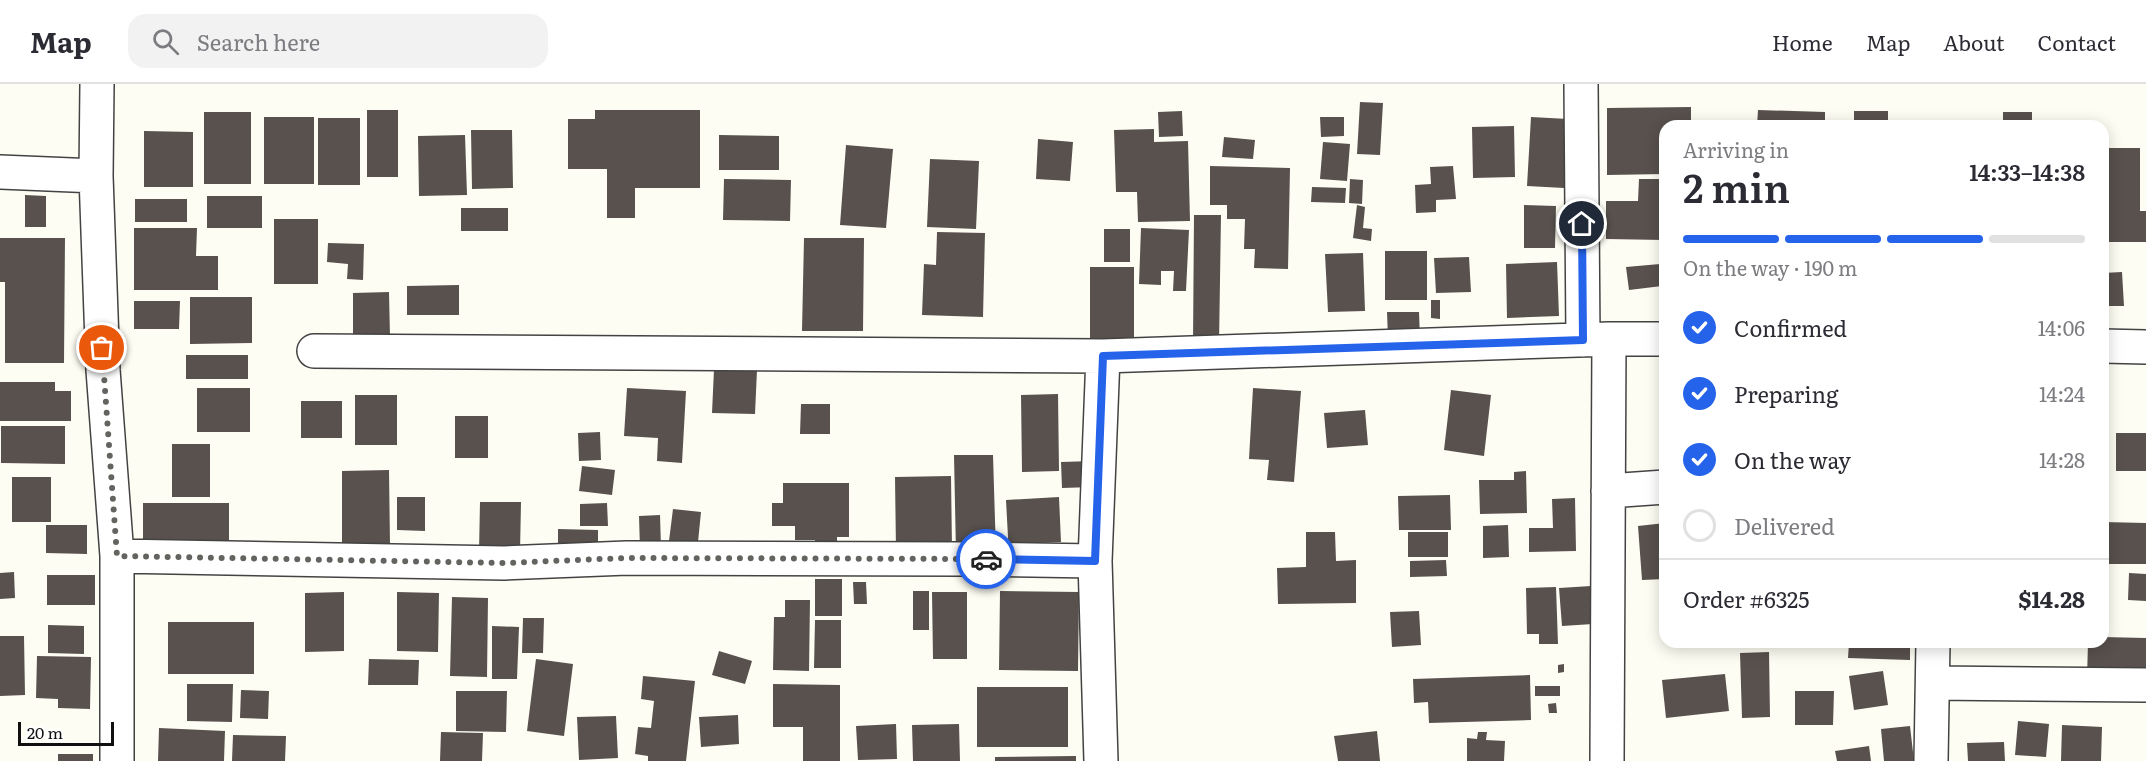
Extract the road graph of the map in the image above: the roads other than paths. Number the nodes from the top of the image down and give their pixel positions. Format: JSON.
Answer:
{"nodes":[{"id":1,"x":97,"y":84,"type":"edge"},
{"id":2,"x":1581,"y":84,"type":"edge"},
{"id":3,"x":0,"y":172,"type":"edge"},
{"id":4,"x":96,"y":176,"type":"junction"},
{"id":5,"x":1596,"y":339,"type":"junction"},
{"id":6,"x":1659,"y":339,"type":"edge"},
{"id":7,"x":2109,"y":346,"type":"edge"},
{"id":8,"x":2146,"y":347,"type":"edge"},
{"id":9,"x":314,"y":351,"type":"dead end"},
{"id":10,"x":1103,"y":356,"type":"junction"},
{"id":11,"x":1659,"y":487,"type":"edge"},
{"id":12,"x":1608,"y":491,"type":"junction"},
{"id":13,"x":117,"y":556,"type":"junction"},
{"id":14,"x":1095,"y":561,"type":"junction"},
{"id":15,"x":1933,"y":648,"type":"edge"},
{"id":16,"x":1933,"y":683,"type":"junction"},
{"id":17,"x":2146,"y":685,"type":"edge"},
{"id":18,"x":117,"y":761,"type":"edge"},
{"id":19,"x":1101,"y":761,"type":"edge"},
{"id":20,"x":1607,"y":761,"type":"edge"},
{"id":21,"x":1931,"y":761,"type":"edge"}],
"edges":[{"from":1,"to":4,"type":"street"},
{"from":2,"to":5,"type":"street"},
{"from":3,"to":4,"type":"street"},
{"from":4,"to":13,"type":"street"},
{"from":5,"to":6,"type":"street"},
{"from":5,"to":10,"type":"street"},
{"from":5,"to":12,"type":"street"},
{"from":7,"to":8,"type":"street"},
{"from":9,"to":10,"type":"street"},
{"from":10,"to":14,"type":"street"},
{"from":11,"to":12,"type":"street"},
{"from":12,"to":20,"type":"street"},
{"from":13,"to":14,"type":"street"},
{"from":13,"to":18,"type":"street"},
{"from":14,"to":19,"type":"street"},
{"from":15,"to":16,"type":"street"},
{"from":16,"to":17,"type":"street"},
{"from":16,"to":21,"type":"street"}]}
